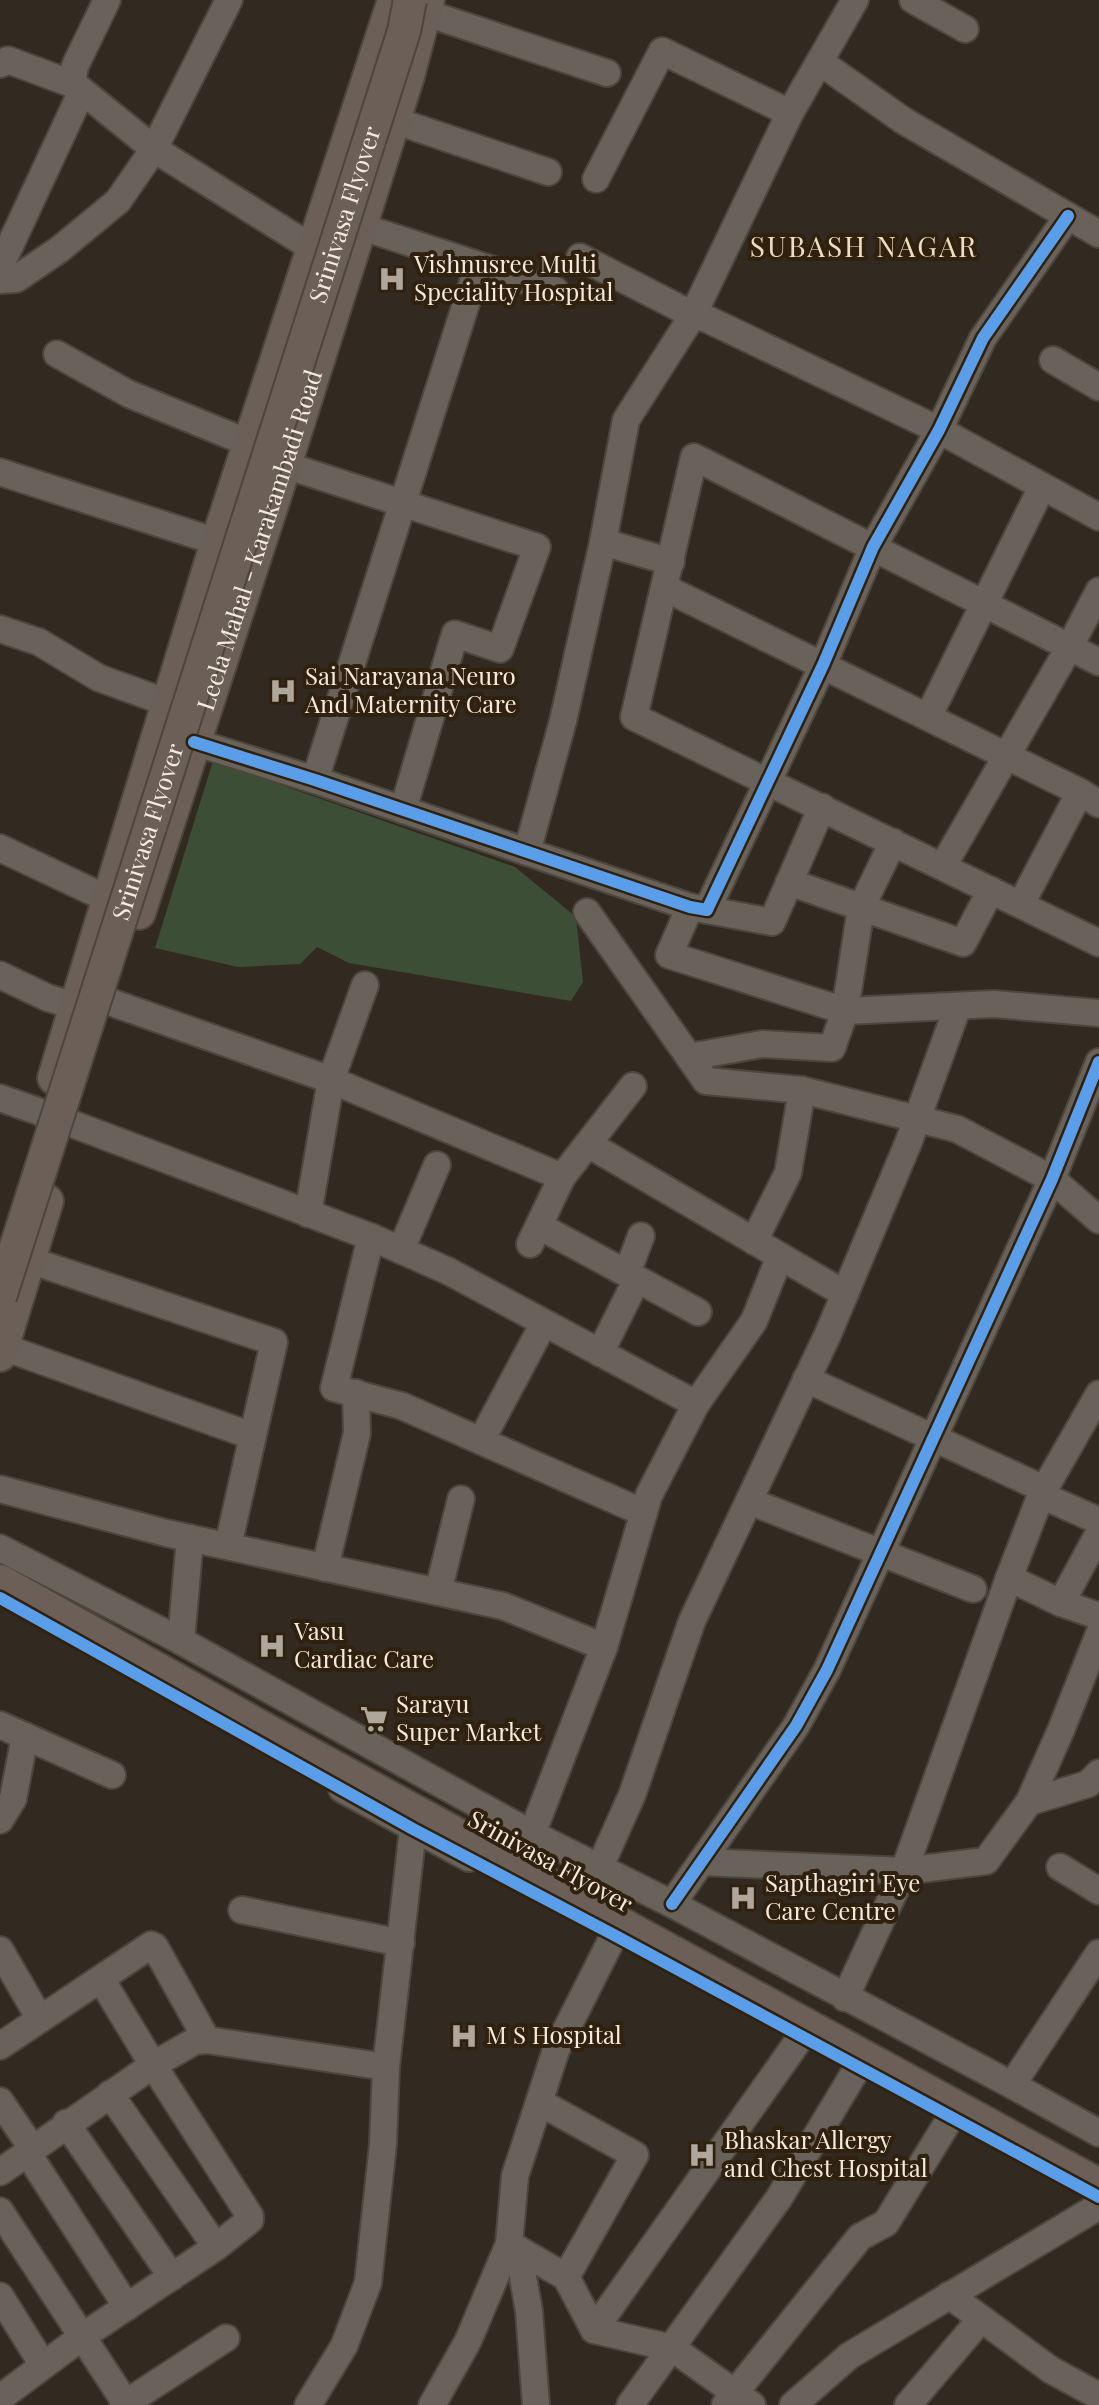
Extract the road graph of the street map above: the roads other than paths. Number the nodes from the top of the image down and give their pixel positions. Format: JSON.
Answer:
{"nodes":[{"id":1,"x":107,"y":0,"type":"edge"},
{"id":2,"x":229,"y":0,"type":"edge"},
{"id":3,"x":394,"y":0,"type":"edge"},
{"id":4,"x":855,"y":0,"type":"edge"},
{"id":5,"x":913,"y":0,"type":"edge"},
{"id":6,"x":421,"y":4,"type":"edge"},
{"id":7,"x":965,"y":29,"type":"dead end"},
{"id":8,"x":820,"y":62,"type":"junction"},
{"id":9,"x":0,"y":64,"type":"edge"},
{"id":10,"x":607,"y":73,"type":"dead end"},
{"id":11,"x":78,"y":88,"type":"junction"},
{"id":12,"x":790,"y":113,"type":"junction"},
{"id":13,"x":393,"y":120,"type":"junction"},
{"id":14,"x":154,"y":149,"type":"junction"},
{"id":15,"x":548,"y":172,"type":"dead end"},
{"id":16,"x":596,"y":179,"type":"dead end"},
{"id":17,"x":1068,"y":216,"type":"junction"},
{"id":18,"x":359,"y":226,"type":"junction"},
{"id":19,"x":1099,"y":234,"type":"edge"},
{"id":20,"x":314,"y":249,"type":"junction"},
{"id":21,"x":580,"y":257,"type":"dead end"},
{"id":22,"x":478,"y":266,"type":"junction"},
{"id":23,"x":0,"y":267,"type":"edge"},
{"id":24,"x":0,"y":280,"type":"edge"},
{"id":25,"x":555,"y":290,"type":"dead end"},
{"id":26,"x":693,"y":315,"type":"junction"},
{"id":27,"x":57,"y":354,"type":"dead end"},
{"id":28,"x":1053,"y":360,"type":"dead end"},
{"id":29,"x":1099,"y":387,"type":"edge"},
{"id":30,"x":939,"y":430,"type":"junction"},
{"id":31,"x":251,"y":444,"type":"junction"},
{"id":32,"x":285,"y":465,"type":"junction"},
{"id":33,"x":0,"y":472,"type":"edge"},
{"id":34,"x":1042,"y":487,"type":"junction"},
{"id":35,"x":403,"y":504,"type":"junction"},
{"id":36,"x":1099,"y":517,"type":"edge"},
{"id":37,"x":217,"y":542,"type":"junction"},
{"id":38,"x":603,"y":542,"type":"junction"},
{"id":39,"x":873,"y":547,"type":"junction"},
{"id":40,"x":256,"y":554,"type":"junction"},
{"id":41,"x":668,"y":575,"type":"junction"},
{"id":42,"x":1099,"y":591,"type":"edge"},
{"id":43,"x":985,"y":604,"type":"junction"},
{"id":44,"x":0,"y":629,"type":"edge"},
{"id":45,"x":1070,"y":646,"type":"junction"},
{"id":46,"x":1099,"y":662,"type":"edge"},
{"id":47,"x":823,"y":665,"type":"junction"},
{"id":48,"x":168,"y":703,"type":"junction"},
{"id":49,"x":928,"y":717,"type":"junction"},
{"id":50,"x":194,"y":742,"type":"junction"},
{"id":51,"x":1007,"y":756,"type":"junction"},
{"id":52,"x":315,"y":780,"type":"junction"},
{"id":53,"x":767,"y":782,"type":"junction"},
{"id":54,"x":1089,"y":798,"type":"edge"},
{"id":55,"x":822,"y":807,"type":"junction"},
{"id":56,"x":403,"y":810,"type":"junction"},
{"id":57,"x":893,"y":842,"type":"junction"},
{"id":58,"x":0,"y":848,"type":"edge"},
{"id":59,"x":527,"y":852,"type":"junction"},
{"id":60,"x":943,"y":866,"type":"junction"},
{"id":61,"x":789,"y":882,"type":"junction"},
{"id":62,"x":991,"y":890,"type":"junction"},
{"id":63,"x":110,"y":900,"type":"junction"},
{"id":64,"x":1021,"y":904,"type":"junction"},
{"id":65,"x":698,"y":908,"type":"junction"},
{"id":66,"x":861,"y":908,"type":"junction"},
{"id":67,"x":587,"y":912,"type":"dead end"},
{"id":68,"x":1099,"y":943,"type":"edge"},
{"id":69,"x":0,"y":975,"type":"edge"},
{"id":70,"x":365,"y":985,"type":"dead end"},
{"id":71,"x":110,"y":1002,"type":"junction"},
{"id":72,"x":76,"y":1006,"type":"junction"},
{"id":73,"x":958,"y":1006,"type":"junction"},
{"id":74,"x":845,"y":1011,"type":"junction"},
{"id":75,"x":1099,"y":1013,"type":"edge"},
{"id":76,"x":689,"y":1057,"type":"junction"},
{"id":77,"x":1099,"y":1062,"type":"edge"},
{"id":78,"x":331,"y":1080,"type":"junction"},
{"id":79,"x":633,"y":1086,"type":"dead end"},
{"id":80,"x":802,"y":1090,"type":"junction"},
{"id":81,"x":0,"y":1098,"type":"edge"},
{"id":82,"x":56,"y":1118,"type":"junction"},
{"id":83,"x":917,"y":1119,"type":"junction"},
{"id":84,"x":1088,"y":1125,"type":"edge"},
{"id":85,"x":588,"y":1144,"type":"junction"},
{"id":86,"x":437,"y":1165,"type":"dead end"},
{"id":87,"x":562,"y":1177,"type":"junction"},
{"id":88,"x":1052,"y":1179,"type":"junction"},
{"id":89,"x":308,"y":1214,"type":"junction"},
{"id":90,"x":1099,"y":1220,"type":"edge"},
{"id":91,"x":641,"y":1236,"type":"dead end"},
{"id":92,"x":371,"y":1237,"type":"junction"},
{"id":93,"x":754,"y":1241,"type":"junction"},
{"id":94,"x":9,"y":1246,"type":"edge"},
{"id":95,"x":401,"y":1250,"type":"junction"},
{"id":96,"x":780,"y":1256,"type":"junction"},
{"id":97,"x":632,"y":1276,"type":"junction"},
{"id":98,"x":845,"y":1294,"type":"junction"},
{"id":99,"x":0,"y":1297,"type":"edge"},
{"id":100,"x":698,"y":1312,"type":"dead end"},
{"id":101,"x":544,"y":1323,"type":"junction"},
{"id":102,"x":1,"y":1351,"type":"edge"},
{"id":103,"x":600,"y":1353,"type":"junction"},
{"id":104,"x":806,"y":1379,"type":"junction"},
{"id":105,"x":356,"y":1393,"type":"junction"},
{"id":106,"x":1099,"y":1396,"type":"edge"},
{"id":107,"x":696,"y":1404,"type":"junction"},
{"id":108,"x":252,"y":1436,"type":"junction"},
{"id":109,"x":933,"y":1438,"type":"junction"},
{"id":110,"x":481,"y":1441,"type":"junction"},
{"id":111,"x":0,"y":1489,"type":"edge"},
{"id":112,"x":1044,"y":1492,"type":"junction"},
{"id":113,"x":461,"y":1499,"type":"dead end"},
{"id":114,"x":749,"y":1501,"type":"junction"},
{"id":115,"x":644,"y":1513,"type":"junction"},
{"id":116,"x":1099,"y":1521,"type":"edge"},
{"id":117,"x":1099,"y":1533,"type":"edge"},
{"id":118,"x":190,"y":1538,"type":"junction"},
{"id":119,"x":228,"y":1546,"type":"junction"},
{"id":120,"x":0,"y":1548,"type":"edge"},
{"id":121,"x":880,"y":1553,"type":"junction"},
{"id":122,"x":0,"y":1561,"type":"edge"},
{"id":123,"x":325,"y":1568,"type":"junction"},
{"id":124,"x":1009,"y":1578,"type":"junction"},
{"id":125,"x":0,"y":1581,"type":"edge"},
{"id":126,"x":973,"y":1589,"type":"dead end"},
{"id":127,"x":438,"y":1592,"type":"junction"},
{"id":128,"x":0,"y":1598,"type":"edge"},
{"id":129,"x":1061,"y":1603,"type":"junction"},
{"id":130,"x":1099,"y":1616,"type":"edge"},
{"id":131,"x":1099,"y":1634,"type":"edge"},
{"id":132,"x":181,"y":1641,"type":"junction"},
{"id":133,"x":604,"y":1647,"type":"junction"},
{"id":134,"x":0,"y":1725,"type":"edge"},
{"id":135,"x":25,"y":1736,"type":"junction"},
{"id":136,"x":1099,"y":1773,"type":"edge"},
{"id":137,"x":112,"y":1775,"type":"dead end"},
{"id":138,"x":1029,"y":1802,"type":"junction"},
{"id":139,"x":0,"y":1820,"type":"edge"},
{"id":140,"x":413,"y":1829,"type":"junction"},
{"id":141,"x":532,"y":1834,"type":"junction"},
{"id":142,"x":701,"y":1862,"type":"junction"},
{"id":143,"x":1060,"y":1867,"type":"dead end"},
{"id":144,"x":599,"y":1869,"type":"junction"},
{"id":145,"x":904,"y":1871,"type":"junction"},
{"id":146,"x":1099,"y":1891,"type":"edge"},
{"id":147,"x":672,"y":1904,"type":"junction"},
{"id":148,"x":242,"y":1910,"type":"dead end"},
{"id":149,"x":614,"y":1935,"type":"junction"},
{"id":150,"x":401,"y":1943,"type":"junction"},
{"id":151,"x":0,"y":1950,"type":"edge"},
{"id":152,"x":1099,"y":1953,"type":"edge"},
{"id":153,"x":101,"y":1979,"type":"junction"},
{"id":154,"x":845,"y":1998,"type":"junction"},
{"id":155,"x":40,"y":2019,"type":"junction"},
{"id":156,"x":801,"y":2037,"type":"junction"},
{"id":157,"x":207,"y":2040,"type":"junction"},
{"id":158,"x":0,"y":2046,"type":"edge"},
{"id":159,"x":153,"y":2065,"type":"junction"},
{"id":160,"x":386,"y":2067,"type":"junction"},
{"id":161,"x":858,"y":2067,"type":"junction"},
{"id":162,"x":1012,"y":2085,"type":"junction"},
{"id":163,"x":110,"y":2094,"type":"junction"},
{"id":164,"x":0,"y":2101,"type":"edge"},
{"id":165,"x":539,"y":2102,"type":"junction"},
{"id":166,"x":951,"y":2117,"type":"junction"},
{"id":167,"x":66,"y":2123,"type":"junction"},
{"id":168,"x":1099,"y":2133,"type":"edge"},
{"id":169,"x":30,"y":2150,"type":"junction"},
{"id":170,"x":1099,"y":2164,"type":"edge"},
{"id":171,"x":0,"y":2172,"type":"edge"},
{"id":172,"x":1099,"y":2185,"type":"edge"},
{"id":173,"x":1099,"y":2197,"type":"edge"},
{"id":174,"x":1099,"y":2206,"type":"edge"},
{"id":175,"x":0,"y":2211,"type":"edge"},
{"id":176,"x":216,"y":2247,"type":"junction"},
{"id":177,"x":514,"y":2247,"type":"junction"},
{"id":178,"x":172,"y":2277,"type":"junction"},
{"id":179,"x":566,"y":2277,"type":"junction"},
{"id":180,"x":949,"y":2295,"type":"junction"},
{"id":181,"x":0,"y":2296,"type":"edge"},
{"id":182,"x":127,"y":2307,"type":"junction"},
{"id":183,"x":981,"y":2319,"type":"junction"},
{"id":184,"x":594,"y":2330,"type":"junction"},
{"id":185,"x":83,"y":2336,"type":"junction"},
{"id":186,"x":226,"y":2338,"type":"dead end"},
{"id":187,"x":672,"y":2348,"type":"junction"},
{"id":188,"x":43,"y":2365,"type":"junction"},
{"id":189,"x":1099,"y":2396,"type":"edge"},
{"id":190,"x":0,"y":2398,"type":"edge"},
{"id":191,"x":737,"y":2401,"type":"edge"},
{"id":192,"x":125,"y":2404,"type":"edge"},
{"id":193,"x":912,"y":2404,"type":"edge"},
{"id":194,"x":308,"y":2405,"type":"edge"},
{"id":195,"x":432,"y":2405,"type":"edge"},
{"id":196,"x":536,"y":2405,"type":"edge"},
{"id":197,"x":630,"y":2405,"type":"edge"},
{"id":198,"x":793,"y":2405,"type":"edge"}],
"edges":[{"from":1,"to":11,"type":"street"},
{"from":2,"to":14,"type":"street"},
{"from":3,"to":20,"type":"main road","name":"Leela Mahal - Karakambadi Road"},
{"from":4,"to":8,"type":"street"},
{"from":5,"to":7,"type":"street"},
{"from":6,"to":10,"type":"street"},
{"from":6,"to":13,"type":"main road","name":"Leela Mahal - Karakambadi Road"},
{"from":6,"to":99,"type":"main road","name":"Srinivasa Flyover","bridge":true},
{"from":8,"to":12,"type":"street"},
{"from":8,"to":17,"type":"street"},
{"from":9,"to":11,"type":"street"},
{"from":11,"to":14,"type":"street"},
{"from":11,"to":23,"type":"street"},
{"from":12,"to":16,"type":"street"},
{"from":12,"to":26,"type":"street"},
{"from":13,"to":15,"type":"street"},
{"from":13,"to":18,"type":"main road","name":"Leela Mahal - Karakambadi Road"},
{"from":14,"to":20,"type":"street"},
{"from":14,"to":24,"type":"street"},
{"from":17,"to":19,"type":"street"},
{"from":17,"to":30,"type":"street"},
{"from":18,"to":22,"type":"street"},
{"from":18,"to":32,"type":"main road","name":"Leela Mahal - Karakambadi Road"},
{"from":20,"to":31,"type":"main road","name":"Leela Mahal - Karakambadi Road"},
{"from":21,"to":26,"type":"street"},
{"from":22,"to":25,"type":"street"},
{"from":22,"to":35,"type":"street"},
{"from":26,"to":30,"type":"street"},
{"from":26,"to":38,"type":"street"},
{"from":27,"to":31,"type":"street"},
{"from":28,"to":29,"type":"street"},
{"from":30,"to":34,"type":"street"},
{"from":30,"to":39,"type":"street"},
{"from":31,"to":37,"type":"main road","name":"Leela Mahal - Karakambadi Road"},
{"from":32,"to":35,"type":"street"},
{"from":32,"to":40,"type":"main road","name":"Leela Mahal - Karakambadi Road"},
{"from":33,"to":37,"type":"street"},
{"from":34,"to":36,"type":"street"},
{"from":34,"to":43,"type":"street"},
{"from":35,"to":52,"type":"street"},
{"from":35,"to":56,"type":"street"},
{"from":37,"to":40,"type":"street"},
{"from":37,"to":48,"type":"main road","name":"Leela Mahal - Karakambadi Road"},
{"from":38,"to":41,"type":"street"},
{"from":38,"to":59,"type":"street"},
{"from":39,"to":41,"type":"street"},
{"from":39,"to":43,"type":"street"},
{"from":39,"to":47,"type":"street"},
{"from":40,"to":50,"type":"main road","name":"Leela Mahal - Karakambadi Road"},
{"from":41,"to":47,"type":"street"},
{"from":41,"to":53,"type":"street"},
{"from":42,"to":45,"type":"street"},
{"from":43,"to":45,"type":"street"},
{"from":43,"to":49,"type":"street"},
{"from":44,"to":48,"type":"street"},
{"from":45,"to":46,"type":"street"},
{"from":45,"to":51,"type":"street"},
{"from":47,"to":49,"type":"street"},
{"from":47,"to":53,"type":"street"},
{"from":48,"to":63,"type":"main road","name":"Leela Mahal - Karakambadi Road"},
{"from":49,"to":51,"type":"street"},
{"from":50,"to":52,"type":"street"},
{"from":50,"to":71,"type":"main road","name":"Leela Mahal - Karakambadi Road"},
{"from":51,"to":54,"type":"street"},
{"from":51,"to":60,"type":"street"},
{"from":52,"to":56,"type":"street"},
{"from":53,"to":55,"type":"street"},
{"from":53,"to":65,"type":"street"},
{"from":54,"to":64,"type":"street"},
{"from":55,"to":57,"type":"street"},
{"from":55,"to":61,"type":"street"},
{"from":56,"to":59,"type":"street"},
{"from":57,"to":60,"type":"street"},
{"from":57,"to":66,"type":"street"},
{"from":58,"to":63,"type":"street"},
{"from":59,"to":65,"type":"street"},
{"from":60,"to":62,"type":"street"},
{"from":61,"to":65,"type":"street"},
{"from":61,"to":66,"type":"street"},
{"from":62,"to":64,"type":"street"},
{"from":62,"to":66,"type":"street"},
{"from":63,"to":72,"type":"main road","name":"Leela Mahal - Karakambadi Road"},
{"from":64,"to":68,"type":"street"},
{"from":65,"to":74,"type":"street"},
{"from":66,"to":74,"type":"street"},
{"from":67,"to":76,"type":"street"},
{"from":69,"to":72,"type":"street"},
{"from":70,"to":78,"type":"street"},
{"from":71,"to":78,"type":"street"},
{"from":71,"to":82,"type":"main road","name":"Leela Mahal - Karakambadi Road"},
{"from":72,"to":82,"type":"main road","name":"Leela Mahal - Karakambadi Road"},
{"from":73,"to":74,"type":"street"},
{"from":73,"to":75,"type":"street"},
{"from":73,"to":83,"type":"street"},
{"from":74,"to":76,"type":"street"},
{"from":76,"to":80,"type":"street"},
{"from":77,"to":84,"type":"street"},
{"from":78,"to":87,"type":"street"},
{"from":78,"to":89,"type":"street"},
{"from":79,"to":85,"type":"street"},
{"from":80,"to":83,"type":"street"},
{"from":80,"to":93,"type":"street"},
{"from":81,"to":82,"type":"street"},
{"from":82,"to":89,"type":"street"},
{"from":82,"to":94,"type":"main road","name":"Leela Mahal - Karakambadi Road"},
{"from":83,"to":88,"type":"street"},
{"from":83,"to":98,"type":"street"},
{"from":84,"to":88,"type":"street"},
{"from":85,"to":87,"type":"street"},
{"from":85,"to":93,"type":"street"},
{"from":86,"to":95,"type":"street"},
{"from":87,"to":97,"type":"street"},
{"from":88,"to":90,"type":"street"},
{"from":88,"to":109,"type":"street"},
{"from":89,"to":92,"type":"street"},
{"from":91,"to":97,"type":"street"},
{"from":92,"to":95,"type":"street"},
{"from":92,"to":105,"type":"street"},
{"from":93,"to":96,"type":"street"},
{"from":94,"to":102,"type":"main road","name":"Leela Mahal - Karakambadi Road"},
{"from":94,"to":108,"type":"street"},
{"from":95,"to":101,"type":"street"},
{"from":96,"to":98,"type":"street"},
{"from":96,"to":107,"type":"street"},
{"from":97,"to":100,"type":"street"},
{"from":97,"to":103,"type":"street"},
{"from":98,"to":104,"type":"street"},
{"from":101,"to":103,"type":"street"},
{"from":101,"to":110,"type":"street"},
{"from":102,"to":108,"type":"street"},
{"from":103,"to":107,"type":"street"},
{"from":104,"to":109,"type":"street"},
{"from":104,"to":114,"type":"street"},
{"from":105,"to":110,"type":"street"},
{"from":105,"to":123,"type":"street"},
{"from":106,"to":112,"type":"street"},
{"from":107,"to":115,"type":"street"},
{"from":108,"to":119,"type":"street"},
{"from":109,"to":112,"type":"street"},
{"from":109,"to":121,"type":"street"},
{"from":110,"to":115,"type":"street"},
{"from":111,"to":118,"type":"street"},
{"from":112,"to":116,"type":"street"},
{"from":112,"to":124,"type":"street"},
{"from":113,"to":127,"type":"street"},
{"from":114,"to":121,"type":"street"},
{"from":114,"to":144,"type":"street"},
{"from":115,"to":133,"type":"street"},
{"from":117,"to":129,"type":"street"},
{"from":118,"to":119,"type":"street"},
{"from":118,"to":132,"type":"street"},
{"from":119,"to":123,"type":"street"},
{"from":120,"to":132,"type":"street"},
{"from":121,"to":126,"type":"street"},
{"from":121,"to":142,"type":"street"},
{"from":122,"to":170,"type":"main road","name":"Srinivasa Flyover"},
{"from":123,"to":127,"type":"street"},
{"from":124,"to":129,"type":"street"},
{"from":124,"to":145,"type":"street"},
{"from":125,"to":172,"type":"main road","name":"Srinivasa Flyover"},
{"from":127,"to":133,"type":"street"},
{"from":128,"to":140,"type":"street"},
{"from":129,"to":130,"type":"street"},
{"from":131,"to":138,"type":"street"},
{"from":132,"to":141,"type":"street"},
{"from":133,"to":141,"type":"street"},
{"from":134,"to":135,"type":"street"},
{"from":135,"to":137,"type":"street"},
{"from":135,"to":139,"type":"street"},
{"from":136,"to":138,"type":"street"},
{"from":138,"to":145,"type":"street"},
{"from":140,"to":149,"type":"street"},
{"from":140,"to":150,"type":"street"},
{"from":141,"to":144,"type":"street"},
{"from":142,"to":145,"type":"street"},
{"from":142,"to":147,"type":"street"},
{"from":143,"to":146,"type":"street"},
{"from":144,"to":147,"type":"street"},
{"from":145,"to":154,"type":"street"},
{"from":147,"to":154,"type":"street"},
{"from":148,"to":150,"type":"street"},
{"from":149,"to":156,"type":"street"},
{"from":149,"to":165,"type":"street"},
{"from":150,"to":160,"type":"street"},
{"from":151,"to":155,"type":"street"},
{"from":152,"to":162,"type":"street"},
{"from":153,"to":155,"type":"street"},
{"from":153,"to":157,"type":"street"},
{"from":153,"to":159,"type":"street"},
{"from":154,"to":162,"type":"street"},
{"from":155,"to":158,"type":"street"},
{"from":156,"to":161,"type":"street"},
{"from":156,"to":184,"type":"street"},
{"from":157,"to":159,"type":"street"},
{"from":157,"to":160,"type":"street"},
{"from":159,"to":163,"type":"street"},
{"from":159,"to":176,"type":"street"},
{"from":160,"to":194,"type":"street"},
{"from":161,"to":166,"type":"street"},
{"from":161,"to":187,"type":"street"},
{"from":162,"to":168,"type":"street"},
{"from":163,"to":167,"type":"street"},
{"from":163,"to":176,"type":"street"},
{"from":164,"to":169,"type":"street"},
{"from":165,"to":177,"type":"street"},
{"from":165,"to":179,"type":"street"},
{"from":166,"to":173,"type":"street"},
{"from":166,"to":191,"type":"street"},
{"from":167,"to":169,"type":"street"},
{"from":167,"to":178,"type":"street"},
{"from":169,"to":171,"type":"street"},
{"from":169,"to":182,"type":"street"},
{"from":174,"to":180,"type":"street"},
{"from":175,"to":185,"type":"street"},
{"from":176,"to":178,"type":"street"},
{"from":177,"to":179,"type":"street"},
{"from":177,"to":195,"type":"street"},
{"from":177,"to":196,"type":"street"},
{"from":178,"to":182,"type":"street"},
{"from":179,"to":184,"type":"street"},
{"from":180,"to":183,"type":"street"},
{"from":180,"to":198,"type":"street"},
{"from":181,"to":188,"type":"street"},
{"from":182,"to":185,"type":"street"},
{"from":183,"to":189,"type":"street"},
{"from":183,"to":193,"type":"street"},
{"from":184,"to":187,"type":"street"},
{"from":185,"to":188,"type":"street"},
{"from":185,"to":192,"type":"street"},
{"from":186,"to":192,"type":"street"},
{"from":187,"to":191,"type":"street"},
{"from":187,"to":197,"type":"street"},
{"from":188,"to":190,"type":"street"}]}
